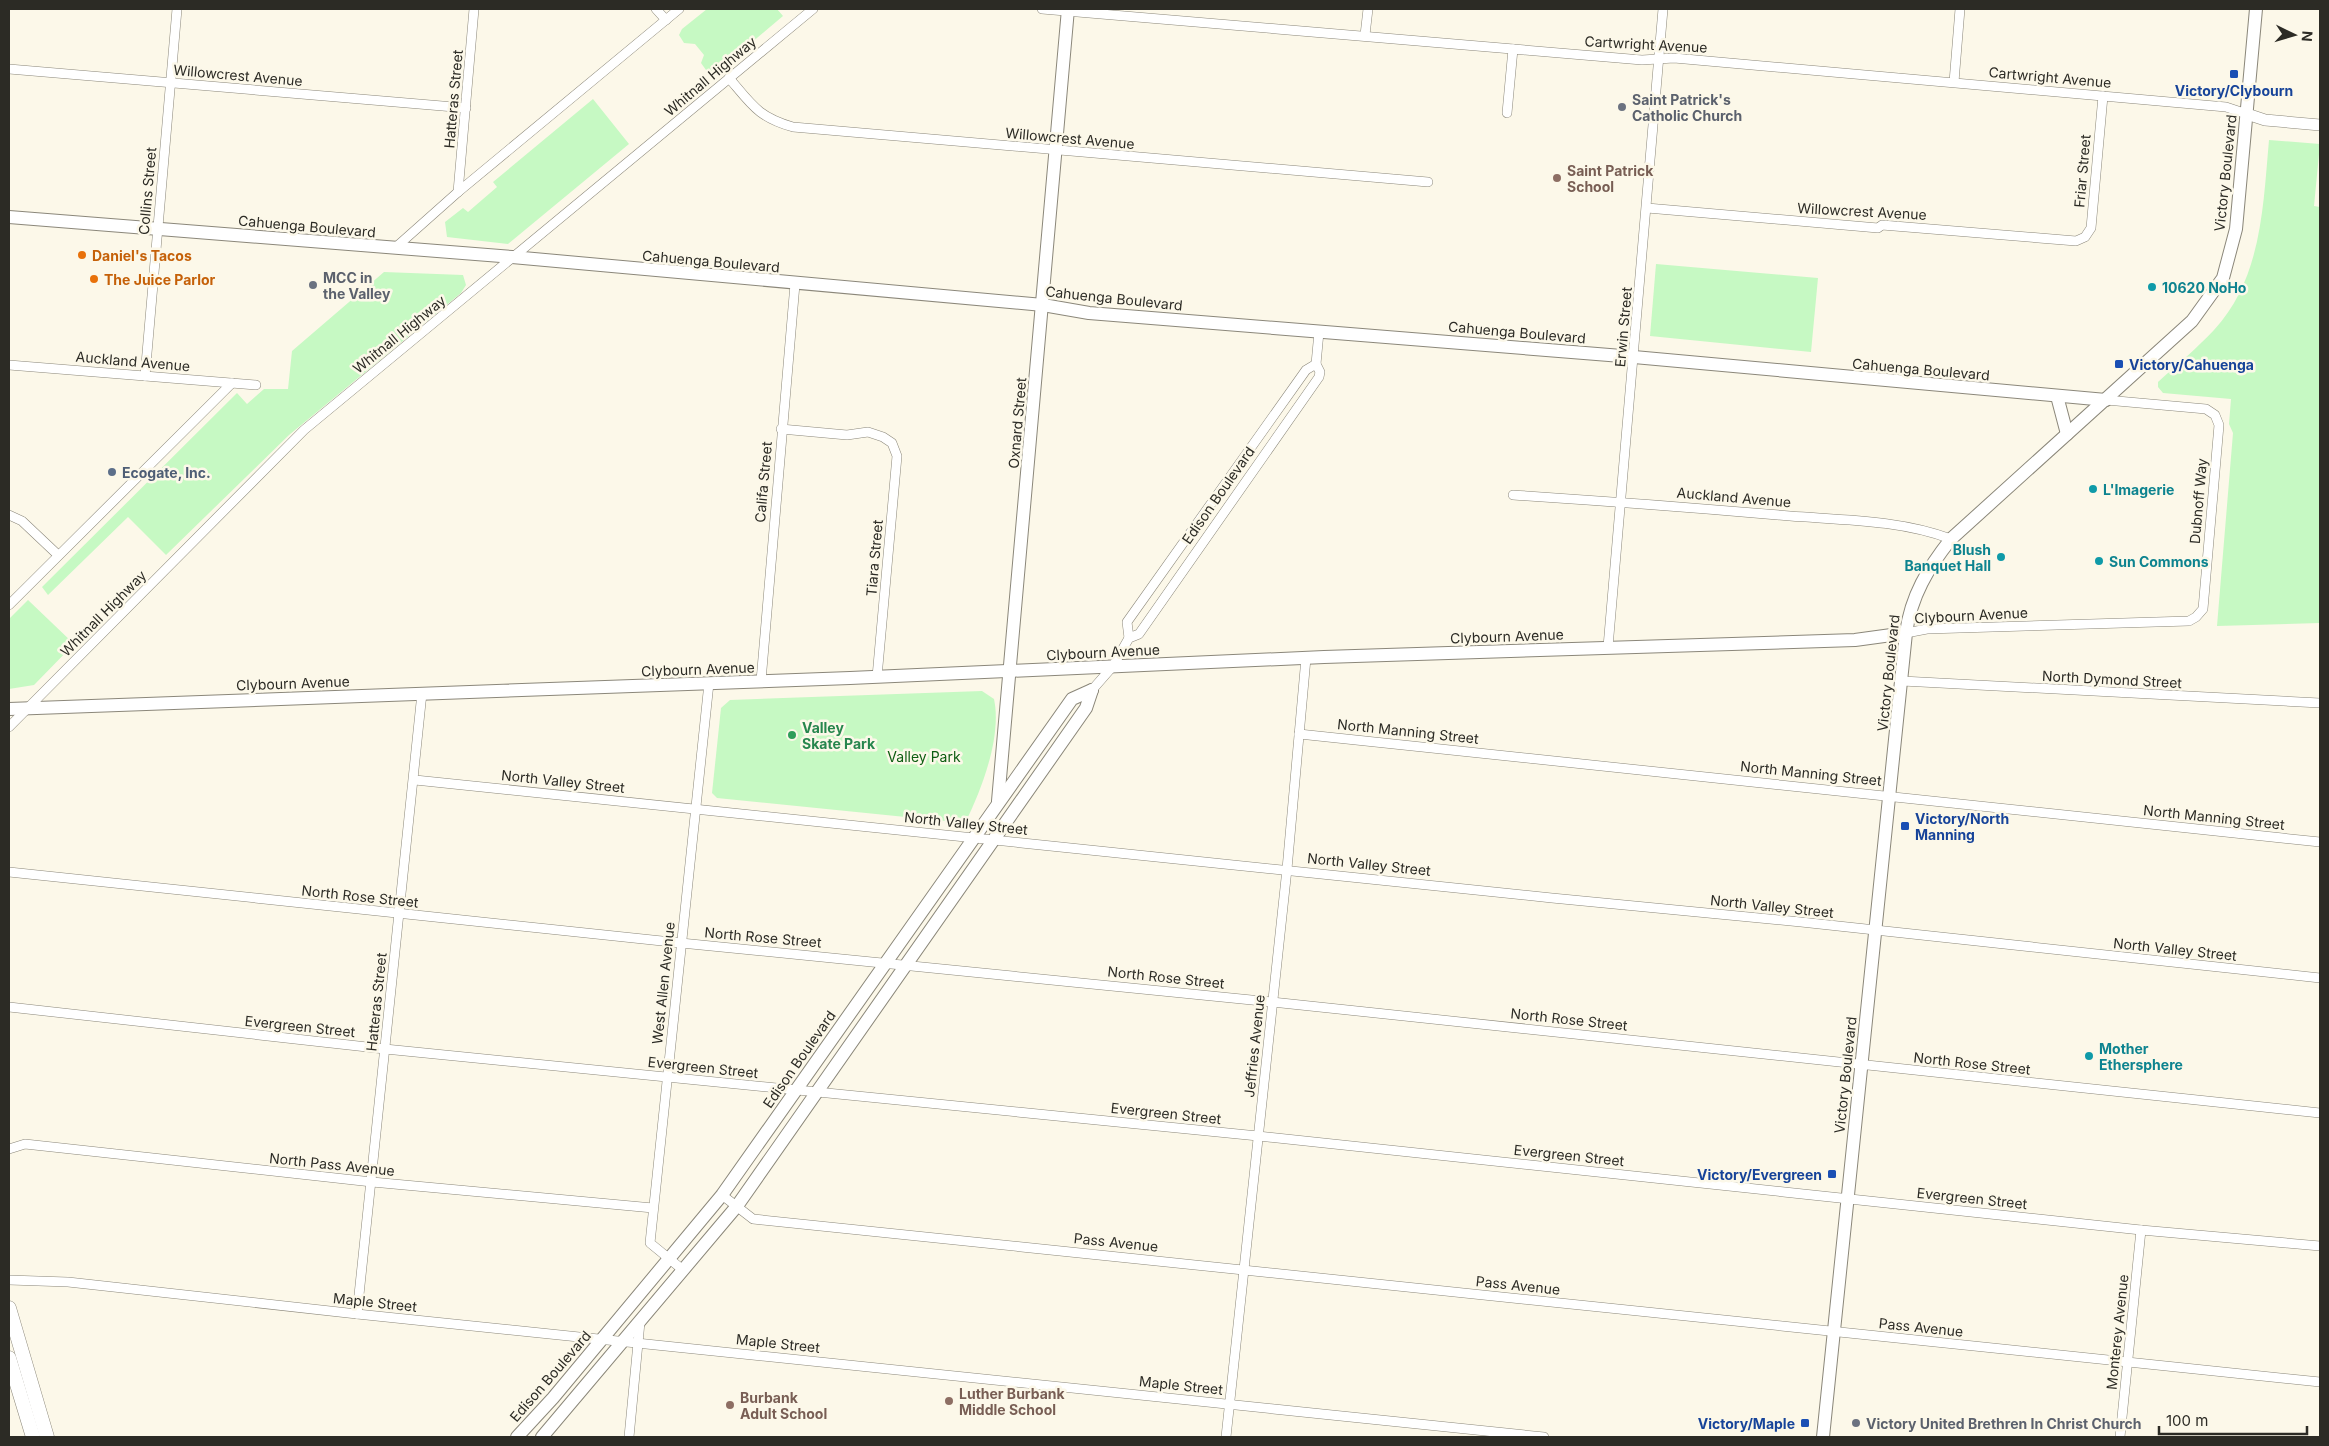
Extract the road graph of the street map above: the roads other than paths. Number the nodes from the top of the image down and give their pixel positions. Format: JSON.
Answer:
{"nodes":[{"id":1,"x":177,"y":9,"type":"edge"},
{"id":2,"x":474,"y":9,"type":"edge"},
{"id":3,"x":656,"y":9,"type":"edge"},
{"id":4,"x":680,"y":9,"type":"edge"},
{"id":5,"x":813,"y":9,"type":"edge"},
{"id":6,"x":1042,"y":9,"type":"edge"},
{"id":7,"x":1368,"y":9,"type":"edge"},
{"id":8,"x":1664,"y":9,"type":"edge"},
{"id":9,"x":1960,"y":9,"type":"edge"},
{"id":10,"x":2256,"y":9,"type":"edge"},
{"id":11,"x":1068,"y":10,"type":"edge"},
{"id":12,"x":666,"y":20,"type":"junction"},
{"id":13,"x":1366,"y":36,"type":"junction"},
{"id":14,"x":1513,"y":49,"type":"junction"},
{"id":15,"x":1659,"y":60,"type":"junction"},
{"id":16,"x":9,"y":69,"type":"edge"},
{"id":17,"x":729,"y":78,"type":"junction"},
{"id":18,"x":171,"y":82,"type":"junction"},
{"id":19,"x":1954,"y":82,"type":"junction"},
{"id":20,"x":2103,"y":96,"type":"junction"},
{"id":21,"x":466,"y":108,"type":"junction"},
{"id":22,"x":1507,"y":113,"type":"dead end"},
{"id":23,"x":2247,"y":114,"type":"junction"},
{"id":24,"x":2320,"y":125,"type":"edge"},
{"id":25,"x":1056,"y":150,"type":"junction"},
{"id":26,"x":1428,"y":182,"type":"dead end"},
{"id":27,"x":458,"y":192,"type":"junction"},
{"id":28,"x":1647,"y":208,"type":"junction"},
{"id":29,"x":9,"y":217,"type":"edge"},
{"id":30,"x":158,"y":230,"type":"junction"},
{"id":31,"x":2076,"y":241,"type":"joint"},
{"id":32,"x":395,"y":248,"type":"junction"},
{"id":33,"x":512,"y":257,"type":"junction"},
{"id":34,"x":795,"y":284,"type":"junction"},
{"id":35,"x":1043,"y":305,"type":"junction"},
{"id":36,"x":1319,"y":332,"type":"junction"},
{"id":37,"x":1634,"y":357,"type":"junction"},
{"id":38,"x":1316,"y":364,"type":"junction"},
{"id":39,"x":9,"y":365,"type":"edge"},
{"id":40,"x":145,"y":376,"type":"junction"},
{"id":41,"x":232,"y":383,"type":"junction"},
{"id":42,"x":256,"y":385,"type":"dead end"},
{"id":43,"x":2057,"y":396,"type":"junction"},
{"id":44,"x":2106,"y":400,"type":"junction"},
{"id":45,"x":2215,"y":415,"type":"joint"},
{"id":46,"x":781,"y":430,"type":"junction"},
{"id":47,"x":2067,"y":434,"type":"junction"},
{"id":48,"x":1513,"y":495,"type":"dead end"},
{"id":49,"x":1620,"y":502,"type":"junction"},
{"id":50,"x":9,"y":515,"type":"edge"},
{"id":51,"x":1951,"y":539,"type":"junction"},
{"id":52,"x":58,"y":555,"type":"junction"},
{"id":53,"x":9,"y":605,"type":"edge"},
{"id":54,"x":2196,"y":617,"type":"joint"},
{"id":55,"x":1906,"y":633,"type":"junction"},
{"id":56,"x":1129,"y":638,"type":"junction"},
{"id":57,"x":1608,"y":647,"type":"junction"},
{"id":58,"x":1306,"y":658,"type":"junction"},
{"id":59,"x":1113,"y":666,"type":"junction"},
{"id":60,"x":1010,"y":672,"type":"junction"},
{"id":61,"x":877,"y":677,"type":"junction"},
{"id":62,"x":1902,"y":681,"type":"junction"},
{"id":63,"x":761,"y":682,"type":"junction"},
{"id":64,"x":709,"y":683,"type":"junction"},
{"id":65,"x":1092,"y":690,"type":"junction"},
{"id":66,"x":422,"y":693,"type":"junction"},
{"id":67,"x":2320,"y":704,"type":"edge"},
{"id":68,"x":27,"y":708,"type":"junction"},
{"id":69,"x":9,"y":709,"type":"edge"},
{"id":70,"x":9,"y":727,"type":"edge"},
{"id":71,"x":1299,"y":734,"type":"junction"},
{"id":72,"x":415,"y":780,"type":"junction"},
{"id":73,"x":1890,"y":796,"type":"junction"},
{"id":74,"x":998,"y":803,"type":"junction"},
{"id":75,"x":696,"y":809,"type":"junction"},
{"id":76,"x":973,"y":838,"type":"junction"},
{"id":77,"x":994,"y":839,"type":"junction"},
{"id":78,"x":2320,"y":842,"type":"edge"},
{"id":79,"x":1286,"y":869,"type":"junction"},
{"id":80,"x":9,"y":872,"type":"edge"},
{"id":81,"x":400,"y":914,"type":"junction"},
{"id":82,"x":1876,"y":931,"type":"junction"},
{"id":83,"x":680,"y":943,"type":"junction"},
{"id":84,"x":885,"y":962,"type":"junction"},
{"id":85,"x":905,"y":964,"type":"junction"},
{"id":86,"x":2320,"y":978,"type":"edge"},
{"id":87,"x":1272,"y":1002,"type":"junction"},
{"id":88,"x":9,"y":1007,"type":"edge"},
{"id":89,"x":385,"y":1049,"type":"junction"},
{"id":90,"x":1862,"y":1066,"type":"junction"},
{"id":91,"x":668,"y":1078,"type":"junction"},
{"id":92,"x":795,"y":1090,"type":"junction"},
{"id":93,"x":817,"y":1093,"type":"junction"},
{"id":94,"x":2320,"y":1113,"type":"edge"},
{"id":95,"x":1258,"y":1136,"type":"junction"},
{"id":96,"x":9,"y":1149,"type":"edge"},
{"id":97,"x":372,"y":1182,"type":"junction"},
{"id":98,"x":722,"y":1195,"type":"junction"},
{"id":99,"x":1848,"y":1199,"type":"junction"},
{"id":100,"x":737,"y":1206,"type":"junction"},
{"id":101,"x":653,"y":1208,"type":"junction"},
{"id":102,"x":2141,"y":1230,"type":"junction"},
{"id":103,"x":2320,"y":1246,"type":"edge"},
{"id":104,"x":668,"y":1258,"type":"junction"},
{"id":105,"x":1245,"y":1269,"type":"junction"},
{"id":106,"x":683,"y":1270,"type":"junction"},
{"id":107,"x":9,"y":1280,"type":"edge"},
{"id":108,"x":9,"y":1308,"type":"edge"},
{"id":109,"x":357,"y":1314,"type":"junction"},
{"id":110,"x":640,"y":1322,"type":"junction"},
{"id":111,"x":1834,"y":1332,"type":"junction"},
{"id":112,"x":602,"y":1339,"type":"junction"},
{"id":113,"x":623,"y":1341,"type":"junction"},
{"id":114,"x":639,"y":1342,"type":"junction"},
{"id":115,"x":13,"y":1363,"type":"edge"},
{"id":116,"x":2128,"y":1363,"type":"junction"},
{"id":117,"x":2320,"y":1382,"type":"edge"},
{"id":118,"x":1230,"y":1404,"type":"junction"},
{"id":119,"x":33,"y":1437,"type":"edge"},
{"id":120,"x":47,"y":1437,"type":"edge"},
{"id":121,"x":517,"y":1437,"type":"edge"},
{"id":122,"x":542,"y":1437,"type":"edge"},
{"id":123,"x":629,"y":1437,"type":"edge"},
{"id":124,"x":1226,"y":1437,"type":"edge"},
{"id":125,"x":1544,"y":1437,"type":"edge"},
{"id":126,"x":1823,"y":1437,"type":"edge"},
{"id":127,"x":2120,"y":1437,"type":"edge"}],
"edges":[{"from":1,"to":18,"type":"street","name":"Collins Street"},
{"from":2,"to":21,"type":"street","name":"Hatteras Street"},
{"from":3,"to":12,"type":"street"},
{"from":4,"to":12,"type":"street"},
{"from":5,"to":17,"type":"street","name":"Whitnall Highway"},
{"from":6,"to":11,"type":"street","name":"Cartwright Avenue"},
{"from":7,"to":13,"type":"street"},
{"from":8,"to":15,"type":"street","name":"Erwin Street"},
{"from":9,"to":19,"type":"street"},
{"from":10,"to":23,"type":"main road","name":"Victory Boulevard"},
{"from":11,"to":13,"type":"street","name":"Cartwright Avenue"},
{"from":11,"to":25,"type":"main road","name":"Oxnard Street"},
{"from":12,"to":27,"type":"street"},
{"from":13,"to":14,"type":"street","name":"Cartwright Avenue"},
{"from":14,"to":15,"type":"street","name":"Cartwright Avenue"},
{"from":14,"to":22,"type":"street"},
{"from":15,"to":19,"type":"street","name":"Cartwright Avenue"},
{"from":15,"to":28,"type":"street","name":"Erwin Street"},
{"from":16,"to":18,"type":"street","name":"Willowcrest Avenue"},
{"from":17,"to":25,"type":"street","name":"Willowcrest Avenue"},
{"from":17,"to":33,"type":"street","name":"Whitnall Highway"},
{"from":18,"to":21,"type":"street","name":"Willowcrest Avenue"},
{"from":18,"to":30,"type":"street","name":"Collins Street"},
{"from":19,"to":20,"type":"street","name":"Cartwright Avenue"},
{"from":20,"to":23,"type":"street","name":"Cartwright Avenue"},
{"from":20,"to":31,"type":"street","name":"Friar Street"},
{"from":21,"to":27,"type":"street","name":"Hatteras Street"},
{"from":23,"to":24,"type":"street"},
{"from":23,"to":44,"type":"main road","name":"Victory Boulevard"},
{"from":25,"to":26,"type":"street","name":"Willowcrest Avenue"},
{"from":25,"to":35,"type":"main road","name":"Oxnard Street"},
{"from":27,"to":32,"type":"street"},
{"from":28,"to":31,"type":"street","name":"Willowcrest Avenue"},
{"from":28,"to":37,"type":"street","name":"Erwin Street"},
{"from":29,"to":30,"type":"main road","name":"Cahuenga Boulevard"},
{"from":30,"to":32,"type":"main road","name":"Cahuenga Boulevard"},
{"from":30,"to":40,"type":"street","name":"Collins Street"},
{"from":32,"to":33,"type":"main road","name":"Cahuenga Boulevard"},
{"from":33,"to":34,"type":"main road","name":"Cahuenga Boulevard"},
{"from":33,"to":68,"type":"street","name":"Whitnall Highway"},
{"from":34,"to":35,"type":"main road","name":"Cahuenga Boulevard"},
{"from":34,"to":46,"type":"street","name":"Califa Street"},
{"from":35,"to":36,"type":"main road","name":"Cahuenga Boulevard"},
{"from":35,"to":60,"type":"main road","name":"Oxnard Street"},
{"from":36,"to":37,"type":"main road","name":"Cahuenga Boulevard"},
{"from":36,"to":38,"type":"street","name":"Edison Boulevard"},
{"from":37,"to":43,"type":"main road","name":"Cahuenga Boulevard"},
{"from":37,"to":49,"type":"street","name":"Erwin Street"},
{"from":38,"to":56,"type":"street","name":"Edison Boulevard"},
{"from":38,"to":56,"type":"street","name":"Edison Boulevard"},
{"from":39,"to":40,"type":"street","name":"Auckland Avenue"},
{"from":40,"to":41,"type":"street","name":"Auckland Avenue"},
{"from":41,"to":42,"type":"street","name":"Auckland Avenue"},
{"from":41,"to":52,"type":"street"},
{"from":43,"to":44,"type":"main road","name":"Cahuenga Boulevard"},
{"from":43,"to":47,"type":"main road"},
{"from":44,"to":45,"type":"street","name":"Cahuenga Boulevard"},
{"from":44,"to":47,"type":"main road","name":"Victory Boulevard"},
{"from":45,"to":54,"type":"street","name":"Dubnoff Way"},
{"from":46,"to":61,"type":"street","name":"Tiara Street"},
{"from":46,"to":63,"type":"street","name":"Califa Street"},
{"from":47,"to":51,"type":"main road","name":"Victory Boulevard"},
{"from":48,"to":49,"type":"street","name":"Auckland Avenue"},
{"from":49,"to":51,"type":"street","name":"Auckland Avenue"},
{"from":49,"to":57,"type":"street","name":"Erwin Street"},
{"from":50,"to":52,"type":"street"},
{"from":51,"to":55,"type":"main road","name":"Victory Boulevard"},
{"from":52,"to":53,"type":"street"},
{"from":54,"to":55,"type":"street","name":"Clybourn Avenue"},
{"from":55,"to":57,"type":"main road","name":"Clybourn Avenue"},
{"from":55,"to":62,"type":"main road","name":"Victory Boulevard"},
{"from":56,"to":59,"type":"street","name":"Edison Boulevard"},
{"from":57,"to":58,"type":"main road","name":"Clybourn Avenue"},
{"from":58,"to":59,"type":"main road","name":"Clybourn Avenue"},
{"from":58,"to":71,"type":"street","name":"Jeffries Avenue"},
{"from":59,"to":60,"type":"main road","name":"Clybourn Avenue"},
{"from":59,"to":65,"type":"street","name":"Edison Boulevard"},
{"from":60,"to":61,"type":"main road","name":"Clybourn Avenue"},
{"from":60,"to":74,"type":"main road","name":"Oxnard Street"},
{"from":61,"to":63,"type":"main road","name":"Clybourn Avenue"},
{"from":62,"to":67,"type":"street","name":"North Dymond Street"},
{"from":62,"to":73,"type":"main road","name":"Victory Boulevard"},
{"from":63,"to":64,"type":"main road","name":"Clybourn Avenue"},
{"from":64,"to":66,"type":"main road","name":"Clybourn Avenue"},
{"from":64,"to":75,"type":"street","name":"West Allen Avenue"},
{"from":65,"to":74,"type":"main road","name":"Edison Boulevard"},
{"from":65,"to":77,"type":"main road","name":"Edison Boulevard"},
{"from":66,"to":68,"type":"main road","name":"Clybourn Avenue"},
{"from":66,"to":72,"type":"street","name":"Hatteras Street"},
{"from":68,"to":69,"type":"main road","name":"Clybourn Avenue"},
{"from":68,"to":70,"type":"street","name":"Whitnall Highway"},
{"from":71,"to":73,"type":"street","name":"North Manning Street"},
{"from":71,"to":79,"type":"street","name":"Jeffries Avenue"},
{"from":72,"to":75,"type":"street","name":"North Valley Street"},
{"from":72,"to":81,"type":"street","name":"Hatteras Street"},
{"from":73,"to":78,"type":"street","name":"North Manning Street"},
{"from":73,"to":82,"type":"main road","name":"Victory Boulevard"},
{"from":74,"to":76,"type":"main road","name":"Edison Boulevard"},
{"from":74,"to":77,"type":"main road","name":"Oxnard Street"},
{"from":75,"to":76,"type":"street","name":"North Valley Street"},
{"from":75,"to":83,"type":"street","name":"West Allen Avenue"},
{"from":76,"to":77,"type":"street","name":"North Valley Street"},
{"from":76,"to":84,"type":"main road","name":"Edison Boulevard"},
{"from":77,"to":79,"type":"street","name":"North Valley Street"},
{"from":77,"to":85,"type":"main road","name":"Edison Boulevard"},
{"from":79,"to":82,"type":"street","name":"North Valley Street"},
{"from":79,"to":87,"type":"street","name":"Jeffries Avenue"},
{"from":80,"to":81,"type":"street","name":"North Rose Street"},
{"from":81,"to":83,"type":"street","name":"North Rose Street"},
{"from":81,"to":89,"type":"street","name":"Hatteras Street"},
{"from":82,"to":86,"type":"street","name":"North Valley Street"},
{"from":82,"to":90,"type":"main road","name":"Victory Boulevard"},
{"from":83,"to":84,"type":"street","name":"North Rose Street"},
{"from":83,"to":91,"type":"street","name":"West Allen Avenue"},
{"from":84,"to":85,"type":"street","name":"North Rose Street"},
{"from":84,"to":92,"type":"main road","name":"Edison Boulevard"},
{"from":85,"to":87,"type":"street","name":"North Rose Street"},
{"from":85,"to":93,"type":"main road","name":"Edison Boulevard"},
{"from":87,"to":90,"type":"street","name":"North Rose Street"},
{"from":87,"to":95,"type":"street","name":"Jeffries Avenue"},
{"from":88,"to":89,"type":"street","name":"Evergreen Street"},
{"from":89,"to":91,"type":"street","name":"Evergreen Street"},
{"from":89,"to":97,"type":"street","name":"Hatteras Street"},
{"from":90,"to":94,"type":"street","name":"North Rose Street"},
{"from":90,"to":99,"type":"main road","name":"Victory Boulevard"},
{"from":91,"to":92,"type":"street","name":"Evergreen Street"},
{"from":91,"to":101,"type":"street","name":"West Allen Avenue"},
{"from":92,"to":93,"type":"street","name":"Evergreen Street"},
{"from":92,"to":98,"type":"main road","name":"Edison Boulevard"},
{"from":93,"to":95,"type":"street","name":"Evergreen Street"},
{"from":93,"to":100,"type":"main road","name":"Edison Boulevard"},
{"from":95,"to":99,"type":"street","name":"Evergreen Street"},
{"from":95,"to":105,"type":"street","name":"Jeffries Avenue"},
{"from":96,"to":97,"type":"street","name":"North Pass Avenue"},
{"from":97,"to":101,"type":"street","name":"North Pass Avenue"},
{"from":97,"to":109,"type":"street","name":"Hatteras Street"},
{"from":98,"to":100,"type":"street","name":"Pass Avenue"},
{"from":98,"to":104,"type":"main road","name":"Edison Boulevard"},
{"from":99,"to":102,"type":"street","name":"Evergreen Street"},
{"from":99,"to":111,"type":"main road","name":"Victory Boulevard"},
{"from":100,"to":105,"type":"street","name":"Pass Avenue"},
{"from":100,"to":106,"type":"main road","name":"Edison Boulevard"},
{"from":101,"to":104,"type":"street","name":"West Allen Avenue"},
{"from":102,"to":103,"type":"street","name":"Evergreen Street"},
{"from":102,"to":116,"type":"street","name":"Monterey Avenue"},
{"from":104,"to":106,"type":"street","name":"West Allen Avenue"},
{"from":104,"to":112,"type":"main road","name":"Edison Boulevard"},
{"from":105,"to":111,"type":"street","name":"Pass Avenue"},
{"from":105,"to":118,"type":"street","name":"Jeffries Avenue"},
{"from":106,"to":110,"type":"main road","name":"Edison Boulevard"},
{"from":107,"to":109,"type":"street","name":"Maple Street"},
{"from":108,"to":115,"type":"main road"},
{"from":109,"to":112,"type":"street","name":"Maple Street"},
{"from":110,"to":113,"type":"main road","name":"Edison Boulevard"},
{"from":110,"to":114,"type":"street"},
{"from":111,"to":116,"type":"street","name":"Pass Avenue"},
{"from":111,"to":126,"type":"main road","name":"Victory Boulevard"},
{"from":112,"to":113,"type":"street","name":"Maple Street"},
{"from":112,"to":121,"type":"main road","name":"Edison Boulevard"},
{"from":113,"to":114,"type":"street","name":"Maple Street"},
{"from":113,"to":122,"type":"main road","name":"Edison Boulevard"},
{"from":114,"to":118,"type":"street","name":"Maple Street"},
{"from":114,"to":123,"type":"street"},
{"from":115,"to":119,"type":"main road"},
{"from":115,"to":120,"type":"main road"},
{"from":116,"to":117,"type":"street","name":"Pass Avenue"},
{"from":116,"to":127,"type":"street","name":"Monterey Avenue"},
{"from":118,"to":124,"type":"street","name":"Jeffries Avenue"},
{"from":118,"to":125,"type":"street","name":"Maple Street"}]}
